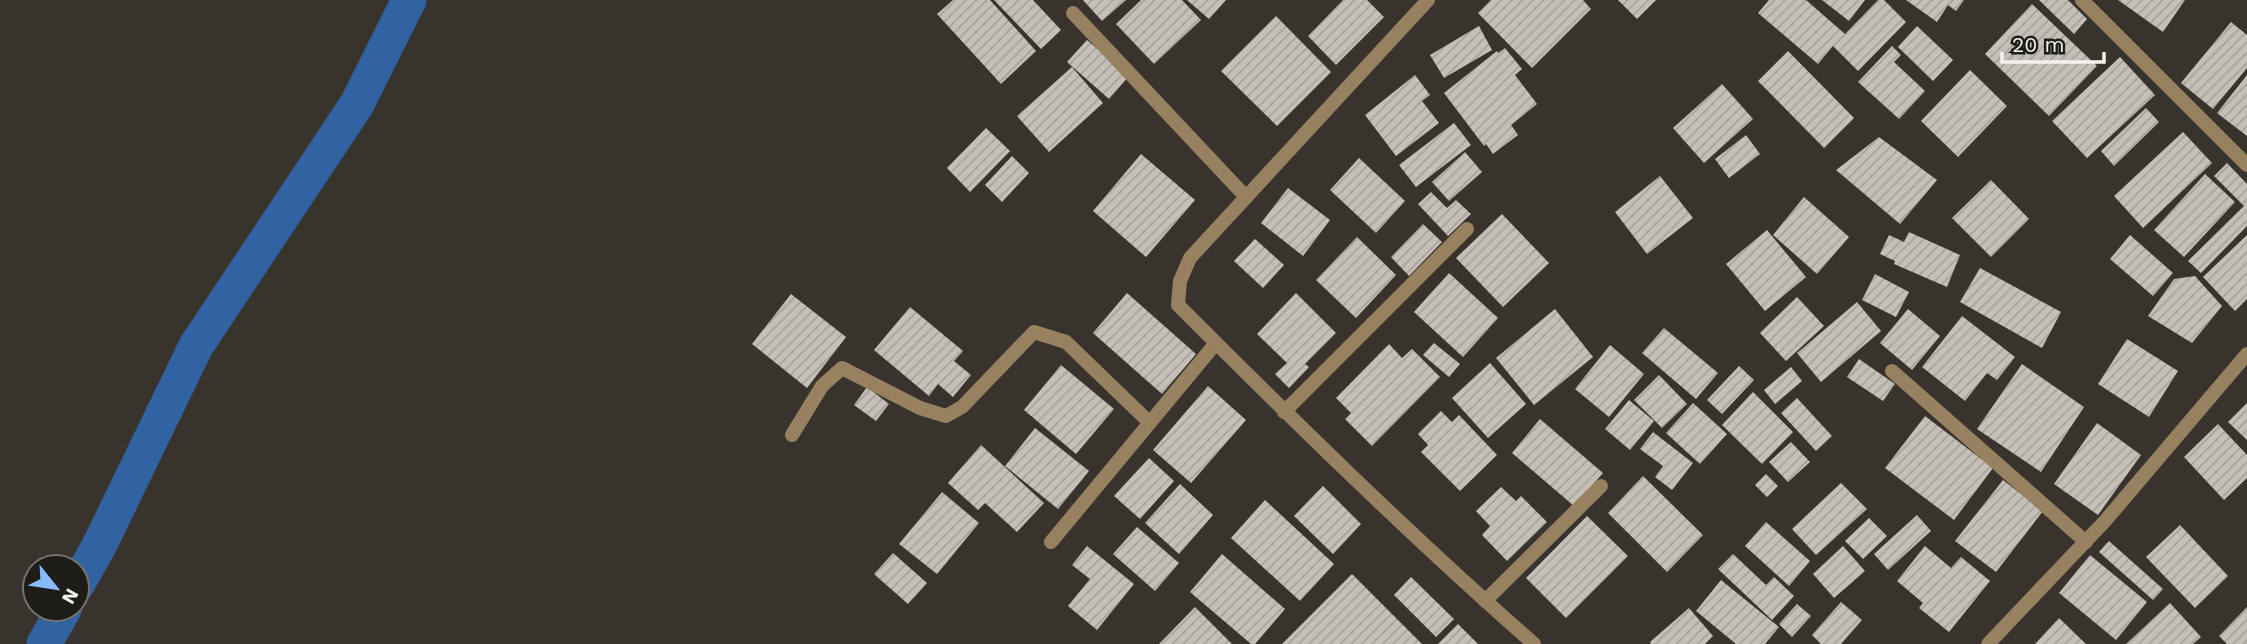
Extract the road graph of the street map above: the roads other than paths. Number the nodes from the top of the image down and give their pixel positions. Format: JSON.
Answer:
{"nodes":[{"id":1,"x":1428,"y":0,"type":"edge"},
{"id":2,"x":2081,"y":0,"type":"edge"},
{"id":3,"x":1073,"y":13,"type":"dead end"},
{"id":4,"x":2247,"y":164,"type":"edge"},
{"id":5,"x":1247,"y":197,"type":"junction"},
{"id":6,"x":1467,"y":229,"type":"dead end"},
{"id":7,"x":1216,"y":344,"type":"junction"},
{"id":8,"x":2247,"y":354,"type":"edge"},
{"id":9,"x":1892,"y":371,"type":"dead end"},
{"id":10,"x":1284,"y":412,"type":"junction"},
{"id":11,"x":1150,"y":423,"type":"junction"},
{"id":12,"x":792,"y":435,"type":"dead end"},
{"id":13,"x":1601,"y":486,"type":"dead end"},
{"id":14,"x":1051,"y":542,"type":"dead end"},
{"id":15,"x":2086,"y":542,"type":"junction"},
{"id":16,"x":1485,"y":601,"type":"junction"},
{"id":17,"x":1534,"y":644,"type":"edge"},
{"id":18,"x":1988,"y":644,"type":"edge"}],
"edges":[{"from":1,"to":5,"type":"street"},
{"from":2,"to":4,"type":"street"},
{"from":3,"to":5,"type":"street"},
{"from":5,"to":7,"type":"street"},
{"from":6,"to":10,"type":"street"},
{"from":7,"to":10,"type":"street"},
{"from":7,"to":11,"type":"street"},
{"from":8,"to":15,"type":"street"},
{"from":9,"to":15,"type":"street"},
{"from":10,"to":16,"type":"street"},
{"from":11,"to":12,"type":"street"},
{"from":11,"to":14,"type":"street"},
{"from":13,"to":16,"type":"street"},
{"from":15,"to":18,"type":"street"},
{"from":16,"to":17,"type":"street"}]}
